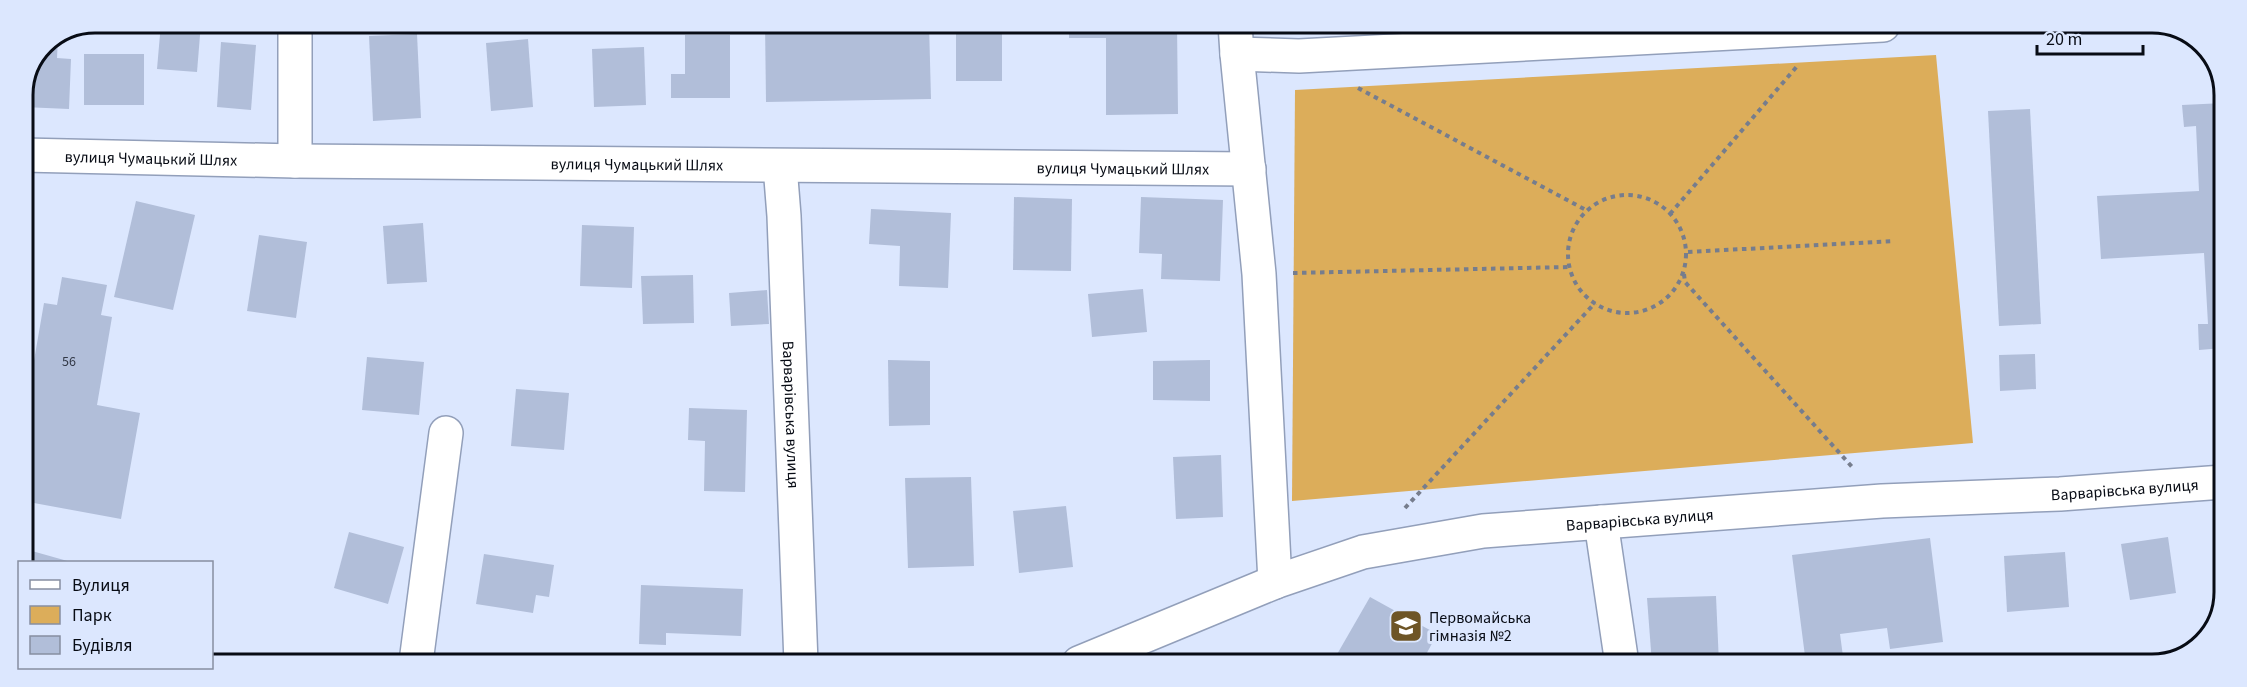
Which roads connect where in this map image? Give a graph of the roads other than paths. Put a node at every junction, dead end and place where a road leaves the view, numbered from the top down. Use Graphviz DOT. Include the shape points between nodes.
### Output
graph roads {
  1 [pos="295,33"];
  2 [pos="1736,33"];
  3 [pos="1236,39"];
  4 [pos="33,155"];
  5 [pos="295,160"];
  6 [pos="780,166"];
  7 [pos="1250,169"];
  8 [pos="446,433"];
  9 [pos="2214,483"];
  10 [pos="1601,522"];
  11 [pos="1275,582"];
  12 [pos="423,654"];
  13 [pos="801,654"];
  14 [pos="1101,654"];
  15 [pos="1621,654"];
  1 -- 5 [label="street"];
  2 -- 3 [label="street" via="1299,56"];
  3 -- 7 [label="street"];
  4 -- 5 [label="street, вулиця Чумацький Шлях"];
  5 -- 6 [label="street, вулиця Чумацький Шлях"];
  6 -- 7 [label="street, вулиця Чумацький Шлях"];
  6 -- 13 [label="street, Варварівська вулиця"];
  7 -- 11 [label="street"];
  8 -- 12 [label="street"];
  9 -- 10 [label="street, Варварівська вулиця"];
  10 -- 11 [label="street, Варварівська вулиця" via="1483,531 1364,552"];
  10 -- 15 [label="street"];
  11 -- 14 [label="street, Варварівська вулиця"];
}
